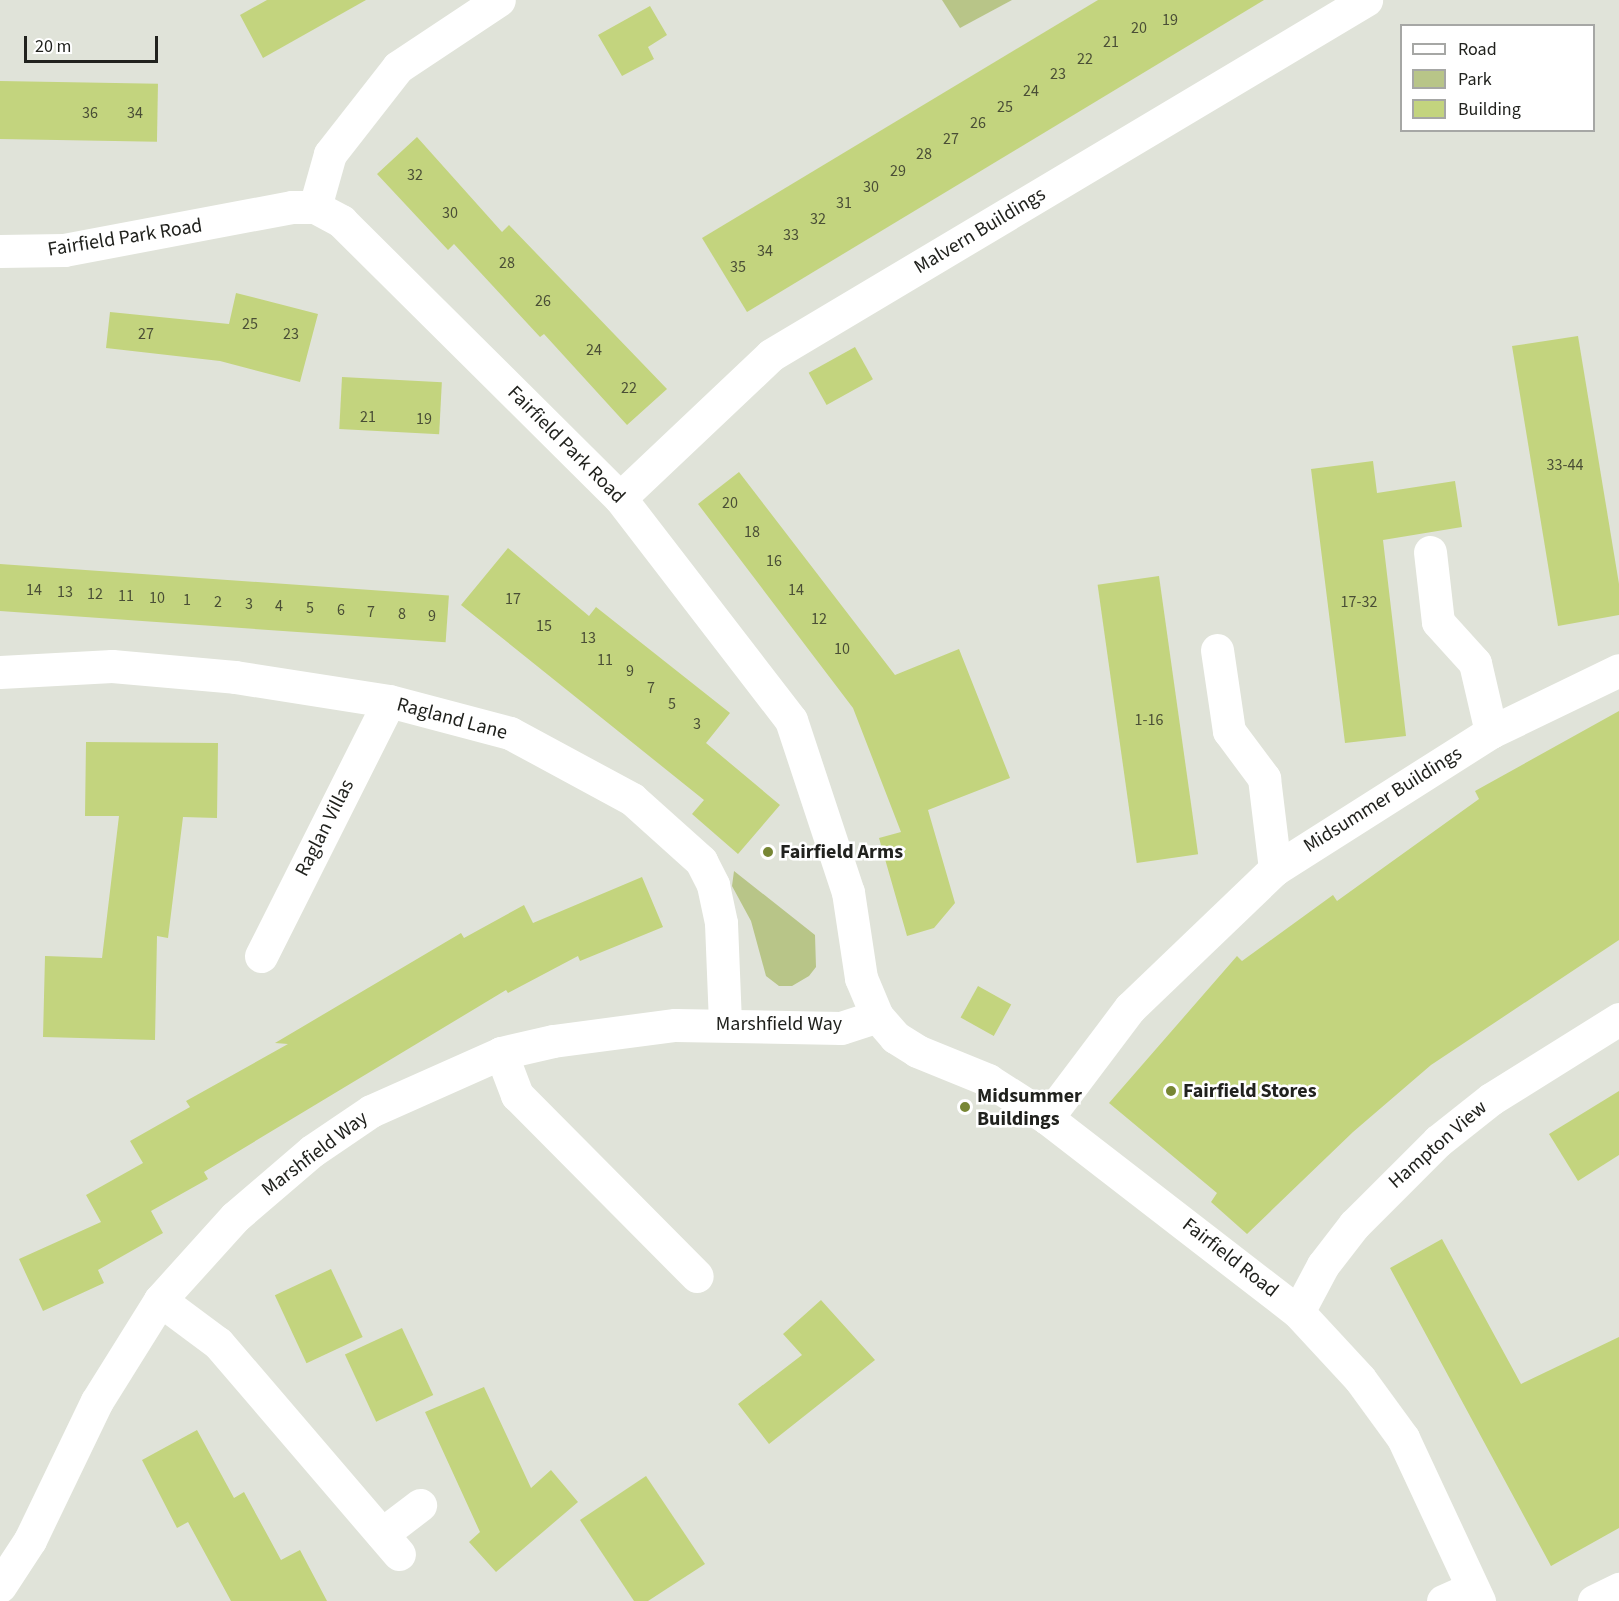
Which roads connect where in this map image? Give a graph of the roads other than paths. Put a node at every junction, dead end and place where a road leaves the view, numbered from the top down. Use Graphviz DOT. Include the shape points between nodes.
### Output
graph roads {
  1 [pos="499,0"];
  2 [pos="1366,0"];
  3 [pos="315,207"];
  4 [pos="0,251"];
  5 [pos="620,498"];
  6 [pos="1430,552"];
  7 [pos="1217,650"];
  8 [pos="1619,670"];
  9 [pos="0,672"];
  10 [pos="389,701"];
  11 [pos="1491,732"];
  12 [pos="1275,869"];
  13 [pos="261,956"];
  14 [pos="878,1016"];
  15 [pos="1619,1019"];
  16 [pos="726,1024"];
  17 [pos="501,1053"];
  18 [pos="1047,1118"];
  19 [pos="697,1276"];
  20 [pos="160,1300"];
  21 [pos="1298,1312"];
  22 [pos="420,1505"];
  23 [pos="0,1586"];
  24 [pos="1619,1589"];
  25 [pos="1465,1597"];
  26 [pos="1594,1601"];
  1 -- 3 [label="street" via="398,67 330,154"];
  2 -- 5 [label="street, Malvern Buildings" via="771,355"];
  3 -- 4 [label="street, Fairfield Park Road" via="292,207 64,250"];
  3 -- 5 [label="street, Fairfield Park Road" via="341,221"];
  5 -- 14 [label="street, Fairfield Park Road" via="791,720 848,892 861,978"];
  6 -- 11 [label="street" via="1438,622 1475,663"];
  7 -- 12 [label="street, Midsummer Buildings" via="1229,731 1264,778"];
  8 -- 11 [label="street, Midsummer Buildings"];
  9 -- 10 [label="street, Ragland Lane" via="112,666 235,677"];
  10 -- 13 [label="street, Raglan Villas"];
  10 -- 16 [label="street, Ragland Lane" via="510,733 632,800 701,861 713,885 721,923"];
  11 -- 12 [label="street, Midsummer Buildings"];
  12 -- 18 [label="street, Midsummer Buildings" via="1130,1008"];
  14 -- 16 [label="street, Marshfield Way" via="841,1028"];
  14 -- 18 [label="street, Fairfield Road" via="895,1036 917,1051 988,1080"];
  15 -- 21 [label="street, Hampton View" via="1491,1099 1430,1149 1354,1224 1323,1265"];
  16 -- 17 [label="street, Marshfield Way" via="621,1028"];
  17 -- 19 [label="street" via="517,1095"];
  17 -- 20 [label="street, Marshfield Way" via="371,1111 312,1151 235,1217"];
  18 -- 21 [label="street, Fairfield Road"];
  20 -- 22 [label="street" via="218,1343 390,1544"];
  20 -- 23 [label="street, Marshfield Way" via="97,1401 30,1540"];
  21 -- 25 [label="street, Fairfield Road" via="1359,1379 1403,1438"];
  24 -- 26 [label="street"];
}
